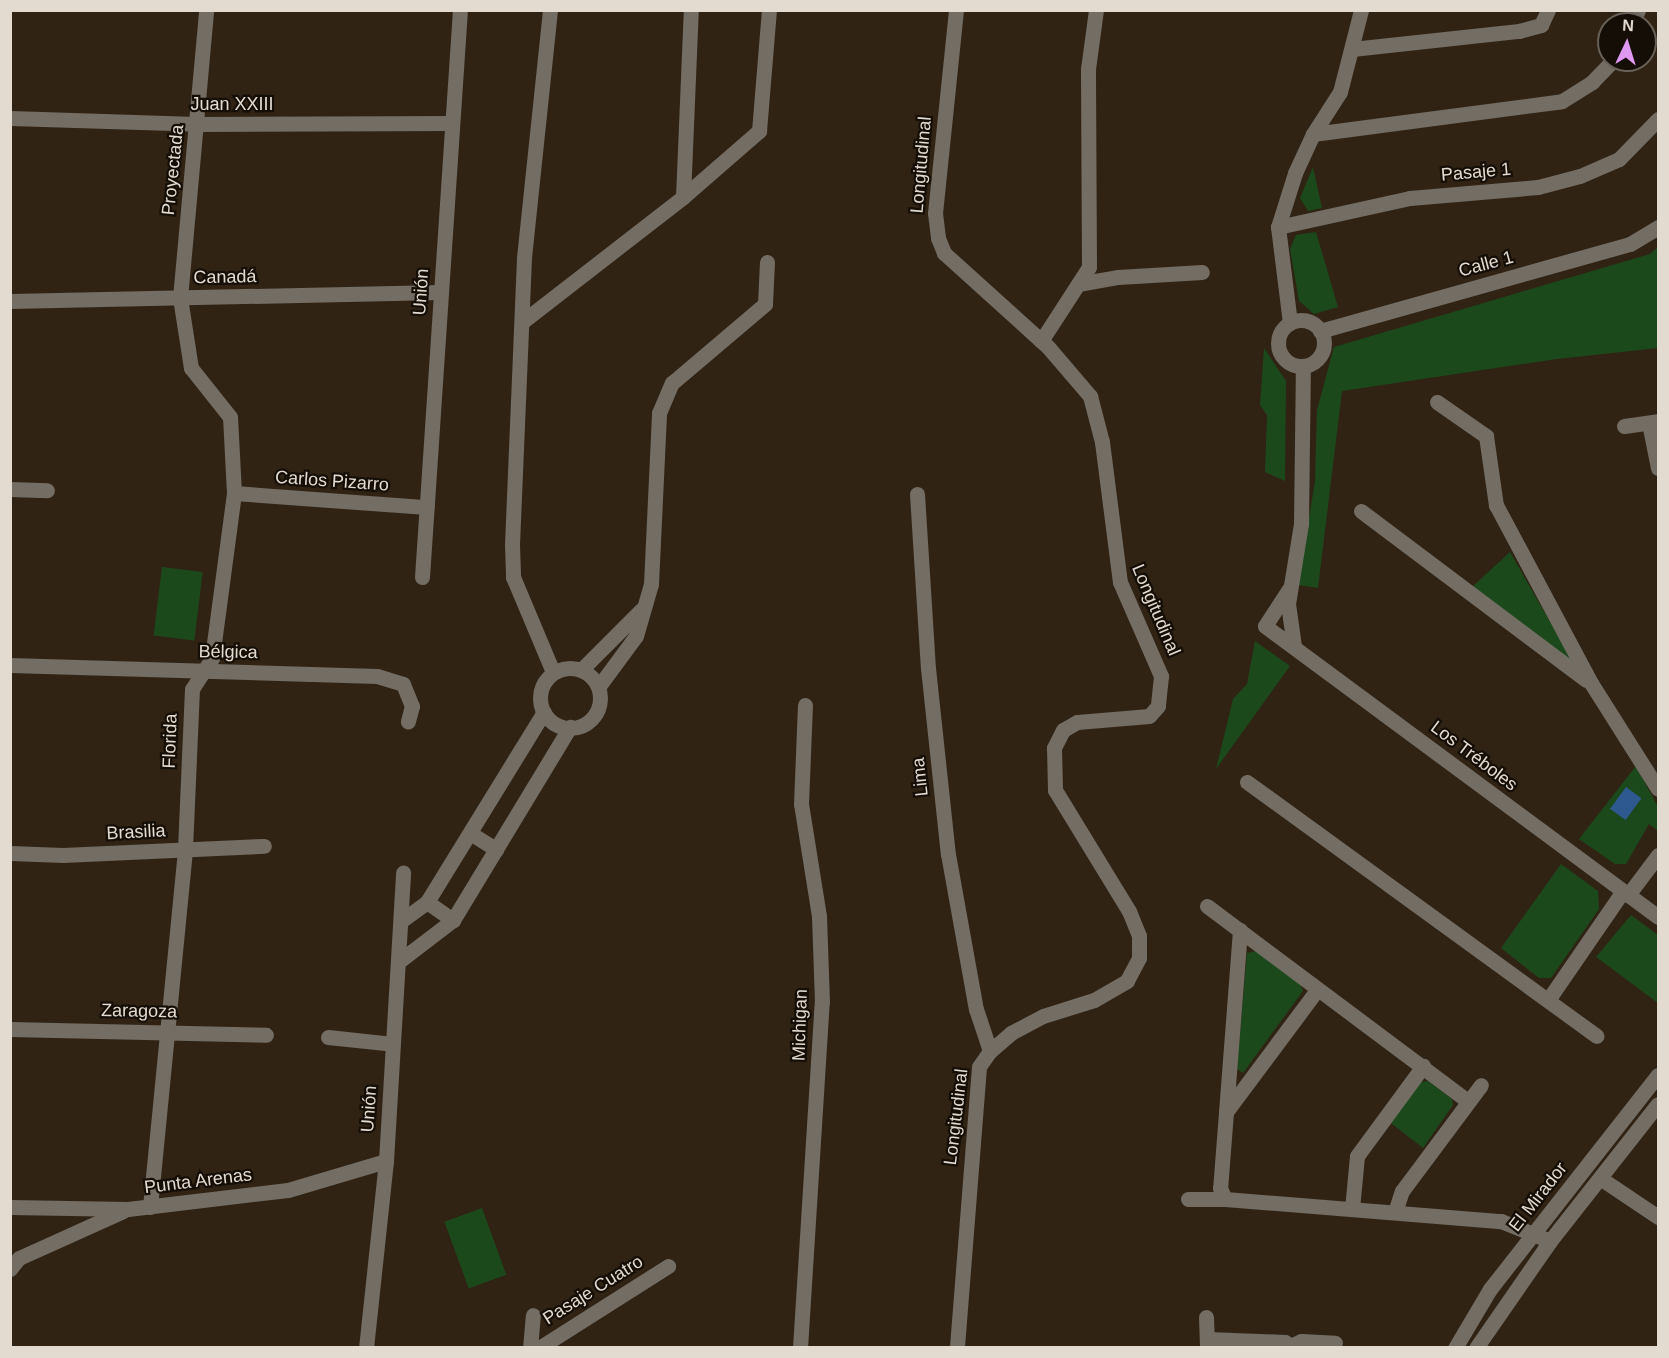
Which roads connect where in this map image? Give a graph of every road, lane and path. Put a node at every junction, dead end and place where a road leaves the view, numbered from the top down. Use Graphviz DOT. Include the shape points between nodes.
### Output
graph roads {
  1 [pos="206,10"];
  2 [pos="460,10"];
  3 [pos="550,10"];
  4 [pos="691,10"];
  5 [pos="769,10"];
  6 [pos="956,10"];
  7 [pos="1096,10"];
  8 [pos="1361,10"];
  9 [pos="1548,10"];
  10 [pos="1353,50"];
  11 [pos="1602,72"];
  12 [pos="10,118"];
  13 [pos="1659,119"];
  14 [pos="453,123"];
  15 [pos="197,124"];
  16 [pos="1313,134"];
  17 [pos="683,197"];
  18 [pos="1278,227"];
  19 [pos="1659,227"];
  20 [pos="767,262"];
  21 [pos="1202,272"];
  22 [pos="1078,284"];
  23 [pos="440,292"];
  24 [pos="180,298"];
  25 [pos="10,302"];
  26 [pos="522,322"];
  27 [pos="1290,323"];
  28 [pos="1320,331"];
  29 [pos="1041,341"];
  30 [pos="1302,366"];
  31 [pos="1437,402"];
  32 [pos="1654,422"];
  33 [pos="1624,426"];
  34 [pos="1659,468"];
  35 [pos="10,489"];
  36 [pos="47,490"];
  37 [pos="234,493"];
  38 [pos="917,494"];
  39 [pos="426,507"];
  40 [pos="1361,511"];
  41 [pos="422,577"];
  42 [pos="1289,589"];
  43 [pos="641,610"];
  44 [pos="1294,646"];
  45 [pos="10,665"];
  46 [pos="582,669"];
  47 [pos="201,670"];
  48 [pos="554,672"];
  49 [pos="1591,683"];
  50 [pos="599,686"];
  51 [pos="805,705"];
  52 [pos="544,712"];
  53 [pos="408,721"];
  54 [pos="570,727"];
  55 [pos="1247,782"];
  56 [pos="1659,789"];
  57 [pos="470,833"];
  58 [pos="264,846"];
  59 [pos="185,849"];
  60 [pos="496,849"];
  61 [pos="10,853"];
  62 [pos="1659,855"];
  63 [pos="403,872"];
  64 [pos="1626,893"];
  65 [pos="427,902"];
  66 [pos="1207,906"];
  67 [pos="1659,917"];
  68 [pos="453,920"];
  69 [pos="401,921"];
  70 [pos="1240,930"];
  71 [pos="398,962"];
  72 [pos="1317,990"];
  73 [pos="1548,1000"];
  74 [pos="10,1029"];
  75 [pos="167,1031"];
  76 [pos="266,1035"];
  77 [pos="1597,1036"];
  78 [pos="328,1037"];
  79 [pos="393,1044"];
  80 [pos="990,1051"];
  81 [pos="1423,1066"];
  82 [pos="1659,1075"];
  83 [pos="1481,1085"];
  84 [pos="1468,1101"];
  85 [pos="1659,1104"];
  86 [pos="1226,1112"];
  87 [pos="386,1161"];
  88 [pos="1600,1178"];
  89 [pos="1225,1198"];
  90 [pos="1188,1199"];
  91 [pos="10,1207"];
  92 [pos="150,1207"];
  93 [pos="128,1209"];
  94 [pos="1352,1209"];
  95 [pos="1395,1212"];
  96 [pos="1659,1217"];
  97 [pos="1534,1233"];
  98 [pos="1550,1241"];
  99 [pos="668,1266"];
  100 [pos="10,1269"];
  101 [pos="532,1315"];
  102 [pos="1206,1317"];
  103 [pos="1207,1343"];
  104 [pos="1335,1343"];
  105 [pos="366,1347"];
  106 [pos="530,1347"];
  107 [pos="539,1347"];
  108 [pos="800,1347"];
  109 [pos="957,1347"];
  110 [pos="1290,1347"];
  111 [pos="1455,1347"];
  112 [pos="1476,1347"];
  1 -- 15 [label="street, Proyectada"];
  2 -- 14 [label="street, Unión"];
  3 -- 26 [label="street" via="524,258"];
  4 -- 17 [label="street"];
  5 -- 17 [label="street" via="759,131"];
  6 -- 29 [label="street, Longitudinal" via="935,213 938,238 944,253"];
  7 -- 22 [label="street" via="1088,69 1089,267"];
  8 -- 10 [label="street"];
  9 -- 10 [label="street" via="1541,25 1519,31"];
  10 -- 16 [label="street" via="1340,92"];
  11 -- 16 [label="street" via="1562,101"];
  12 -- 15 [label="street, Juan XXIII"];
  13 -- 18 [label="street, Pasaje 1" via="1619,159 1581,176 1538,187 1410,198"];
  14 -- 15 [label="street, Juan XXIII"];
  14 -- 23 [label="street, Unión"];
  15 -- 24 [label="street, Proyectada"];
  16 -- 18 [label="street" via="1295,173"];
  17 -- 26 [label="street"];
  18 -- 27 [label="street"];
  19 -- 28 [label="street, Calle 1" via="1630,244"];
  20 -- 43 [label="street" via="765,304 672,383 659,413 651,584"];
  21 -- 22 [label="street" via="1118,277"];
  22 -- 29 [label="street"];
  23 -- 24 [label="street, Canadá"];
  23 -- 39 [label="street, Unión"];
  24 -- 25 [label="street, Canadá"];
  24 -- 37 [label="street, Florida" via="191,368 230,417"];
  26 -- 48 [label="street" via="513,577"];
  27 -- 28 [label="street" via="1306,321"];
  27 -- 30 [label="street" via="1278,336 1280,354 1293,365"];
  28 -- 30 [label="street" via="1321,353 1314,362"];
  29 -- 80 [label="street, Longitudinal" via="1069,368 1094,405 1120,582 1157,661 1161,683 1158,706 1149,716 1077,722 1063,730 1054,748 1055,790 1129,911 1139,936 1139,958 1127,981 1094,1000 1043,1016 1011,1033"];
  30 -- 42 [label="street" via="1301,524"];
  31 -- 49 [label="street" via="1486,436 1496,506"];
  32 -- 33 [label="street"];
  32 -- 34 [label="street"];
  35 -- 36 [label="street"];
  37 -- 39 [label="street, Carlos Pizarro"];
  37 -- 47 [label="street, Florida" via="212,657"];
  38 -- 80 [label="street, Lima" via="928,668 948,854 976,1009"];
  39 -- 41 [label="street, Unión"];
  40 -- 49 [label="street"];
  42 -- 44 [label="street"];
  42 -- 44 [label="street, Los Tréboles" via="1265,626"];
  43 -- 46 [label="street"];
  43 -- 50 [label="street" via="636,636"];
  44 -- 64 [label="street, Los Tréboles"];
  45 -- 47 [label="street, Bélgica"];
  46 -- 48 [label="street" via="567,667"];
  46 -- 50 [label="street"];
  47 -- 53 [label="street, Bélgica" via="377,676 403,684 412,706"];
  47 -- 59 [label="street, Florida" via="192,689"];
  48 -- 52 [label="street" via="542,685 540,702"];
  49 -- 56 [label="street"];
  50 -- 54 [label="street" via="601,703 593,718 578,728"];
  51 -- 108 [label="street, Michigan" via="801,804 819,916 822,1002"];
  52 -- 54 [label="street" via="561,728"];
  52 -- 57 [label="street"];
  54 -- 60 [label="street"];
  55 -- 73 [label="street"];
  57 -- 60 [label="street"];
  57 -- 65 [label="street"];
  58 -- 59 [label="street, Brasilia"];
  59 -- 61 [label="street, Brasilia" via="63,855"];
  59 -- 75 [label="street, Florida"];
  60 -- 68 [label="street"];
  62 -- 64 [label="street"];
  63 -- 69 [label="street, Unión"];
  64 -- 67 [label="street, Los Tréboles"];
  64 -- 73 [label="street"];
  65 -- 68 [label="street"];
  65 -- 69 [label="street"];
  66 -- 70 [label="street"];
  68 -- 71 [label="street"];
  69 -- 71 [label="street, Unión"];
  70 -- 72 [label="street"];
  70 -- 86 [label="street"];
  71 -- 79 [label="street, Unión"];
  72 -- 81 [label="street"];
  72 -- 86 [label="street"];
  73 -- 77 [label="street"];
  74 -- 75 [label="street, Zaragoza"];
  75 -- 76 [label="street, Zaragoza"];
  75 -- 92 [label="street, Florida"];
  78 -- 79 [label="street"];
  79 -- 87 [label="street, Unión"];
  80 -- 109 [label="street, Longitudinal" via="979,1067 975,1095"];
  81 -- 84 [label="street"];
  81 -- 94 [label="street" via="1357,1156"];
  82 -- 97 [label="street, El Mirador"];
  83 -- 84 [label="street"];
  84 -- 95 [label="street" via="1402,1191"];
  85 -- 88 [label="street, El Mirador"];
  86 -- 89 [label="street" via="1220,1188"];
  87 -- 92 [label="street, Punta Arenas" via="288,1190"];
  87 -- 105 [label="street, Unión"];
  88 -- 96 [label="street"];
  88 -- 98 [label="street, El Mirador"];
  89 -- 90 [label="street"];
  89 -- 94 [label="street"];
  91 -- 93 [label="street, Punta Arenas"];
  92 -- 93 [label="street, Punta Arenas"];
  93 -- 100 [label="street" via="19,1258"];
  94 -- 95 [label="street"];
  95 -- 97 [label="street" via="1501,1221"];
  97 -- 98 [label="street"];
  97 -- 111 [label="street, El Mirador" via="1490,1288"];
  98 -- 112 [label="street, El Mirador"];
  99 -- 107 [label="street, Pasaje Cuatro"];
  101 -- 106 [label="street"];
  102 -- 103 [label="street"];
  103 -- 110 [label="street" via="1285,1342"];
  104 -- 110 [label="street" via="1300,1341"];
}
